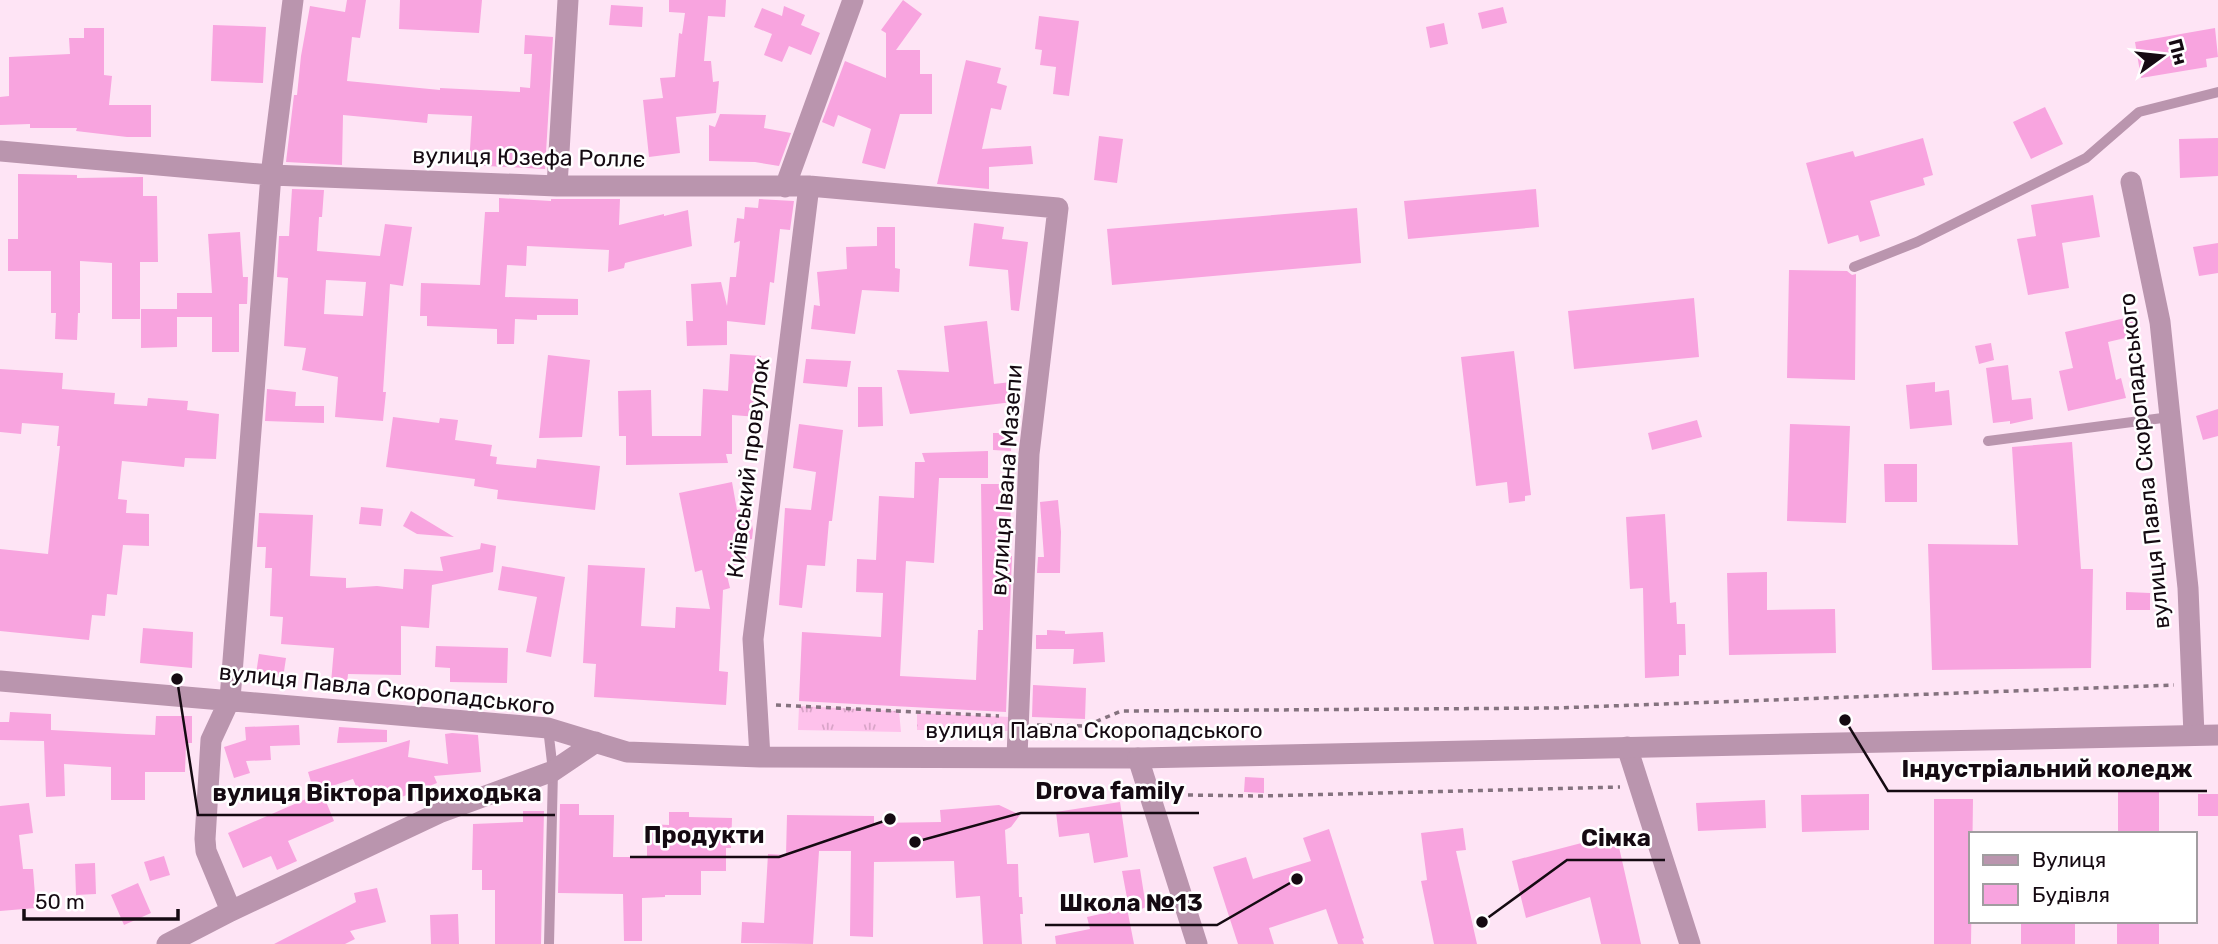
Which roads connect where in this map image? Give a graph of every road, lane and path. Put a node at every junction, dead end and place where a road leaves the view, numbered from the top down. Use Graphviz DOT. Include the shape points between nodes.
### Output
graph roads {
  1 [pos="293,0"];
  2 [pos="568,0"];
  3 [pos="853,0"];
  4 [pos="2218,92"];
  5 [pos="0,150"];
  6 [pos="271,175"];
  7 [pos="2131,183"];
  8 [pos="557,186"];
  9 [pos="809,186"];
  10 [pos="785,187"];
  11 [pos="1058,208"];
  12 [pos="1854,267"];
  13 [pos="2170,417"];
  14 [pos="1987,441"];
  15 [pos="0,681"];
  16 [pos="2192,684"];
  17 [pos="230,699"];
  18 [pos="757,704"];
  19 [pos="1019,725"];
  20 [pos="548,728"];
  21 [pos="2193,735"];
  22 [pos="2218,735"];
  23 [pos="596,742"];
  24 [pos="1627,747"];
  25 [pos="760,757"];
  26 [pos="1017,757"];
  27 [pos="1138,758"];
  28 [pos="554,771"];
  29 [pos="1622,787"];
  30 [pos="1188,795"];
  31 [pos="231,911"];
  32 [pos="167,944"];
  33 [pos="549,944"];
  34 [pos="1197,944"];
  35 [pos="1689,944"];
  1 -- 6 [label="street"];
  2 -- 8 [label="street"];
  3 -- 10 [label="street"];
  4 -- 12 [label="lane" via="2139,112 2086,158 1917,242"];
  5 -- 6 [label="street, вулиця Юзефа Роллє"];
  6 -- 8 [label="street, вулиця Юзефа Роллє"];
  6 -- 17 [label="street"];
  7 -- 13 [label="street, вулиця Павла Скоропадського" via="2161,323"];
  8 -- 10 [label="street, вулиця Юзефа Роллє"];
  9 -- 10 [label="street, вулиця Юзефа Роллє"];
  9 -- 11 [label="street, вулиця Юзефа Роллє"];
  9 -- 18 [label="street, Київський провулок" via="753,639"];
  11 -- 19 [label="street, вулиця Івана Мазепи" via="1029,454"];
  13 -- 14 [label="lane"];
  13 -- 16 [label="street, вулиця Павла Скоропадського" via="2188,588"];
  15 -- 17 [label="street, вулиця Павла Скоропадського"];
  16 -- 19 [label="path" via="1556,708 1121,711 1086,726"];
  16 -- 21 [label="street, вулиця Павла Скоропадського"];
  17 -- 20 [label="street, вулиця Павла Скоропадського"];
  17 -- 31 [label="street" via="211,740 205,839"];
  18 -- 19 [label="path" via="1012,716"];
  18 -- 25 [label="street, Київський провулок"];
  19 -- 26 [label="street, вулиця Івана Мазепи"];
  20 -- 23 [label="street, вулиця Павла Скоропадського"];
  20 -- 28 [label="lane"];
  21 -- 22 [label="street, вулиця Павла Скоропадського"];
  21 -- 24 [label="street, вулиця Павла Скоропадського"];
  23 -- 25 [label="street, вулиця Павла Скоропадського" via="627,751"];
  23 -- 28 [label="street"];
  24 -- 27 [label="street, вулиця Павла Скоропадського"];
  24 -- 35 [label="street"];
  25 -- 26 [label="street, вулиця Павла Скоропадського"];
  26 -- 27 [label="street, вулиця Павла Скоропадського"];
  27 -- 34 [label="street"];
  28 -- 31 [label="street" via="439,813"];
  28 -- 33 [label="lane"];
  29 -- 30 [label="path"];
  31 -- 32 [label="street"];
}
